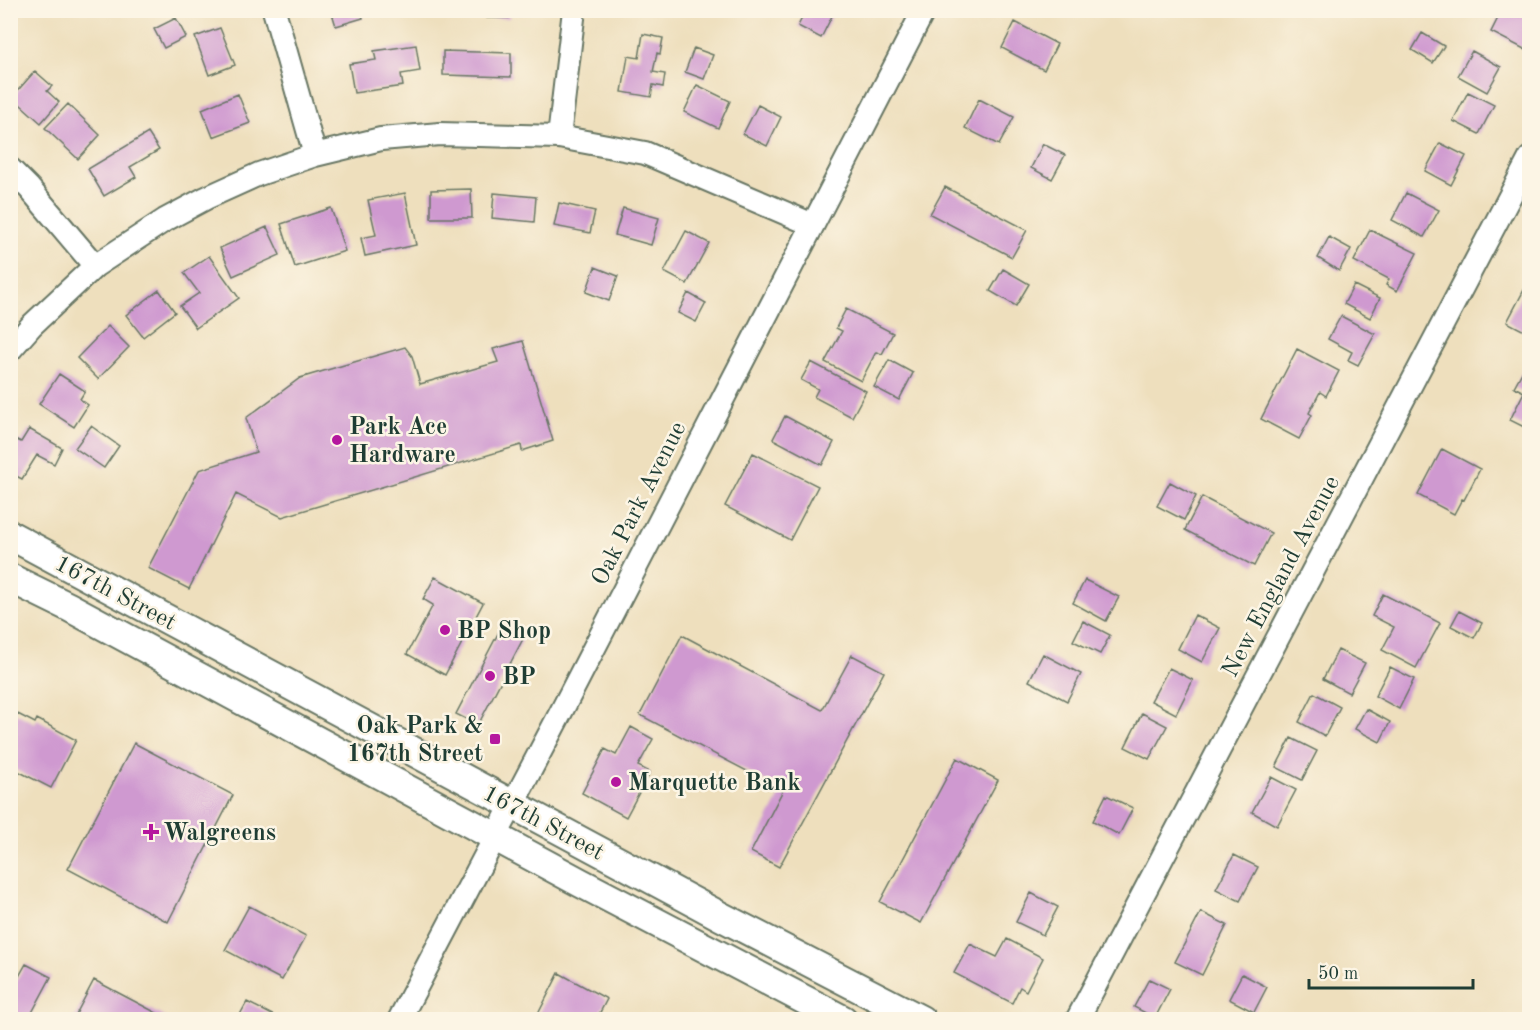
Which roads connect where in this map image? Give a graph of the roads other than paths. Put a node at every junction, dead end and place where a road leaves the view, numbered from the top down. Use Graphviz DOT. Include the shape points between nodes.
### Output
graph roads {
  1 [pos="274,10"];
  2 [pos="574,10"];
  3 [pos="924,10"];
  4 [pos="560,137"];
  5 [pos="315,155"];
  6 [pos="1530,158"];
  7 [pos="10,169"];
  8 [pos="813,225"];
  9 [pos="95,266"];
  10 [pos="10,350"];
  11 [pos="10,535"];
  12 [pos="11,580"];
  13 [pos="512,805"];
  14 [pos="496,836"];
  15 [pos="399,1020"];
  16 [pos="843,1020"];
  17 [pos="921,1020"];
  18 [pos="1077,1020"];
  1 -- 5 [label="street"];
  2 -- 4 [label="street"];
  3 -- 8 [label="street, Oak Park Avenue"];
  4 -- 5 [label="street" via="440,134 381,139"];
  4 -- 8 [label="street" via="645,153"];
  5 -- 9 [label="street" via="206,198"];
  6 -- 18 [label="street, New England Avenue"];
  7 -- 9 [label="street"];
  8 -- 13 [label="street, Oak Park Avenue"];
  9 -- 10 [label="street"];
  11 -- 13 [label="main road, 167th Street"];
  12 -- 14 [label="main road, 167th Street" via="80,612"];
  13 -- 14 [label="street, Oak Park Avenue"];
  13 -- 17 [label="main road, 167th Street"];
  14 -- 15 [label="street, Oak Park Avenue"];
  14 -- 16 [label="main road, 167th Street"];
}
